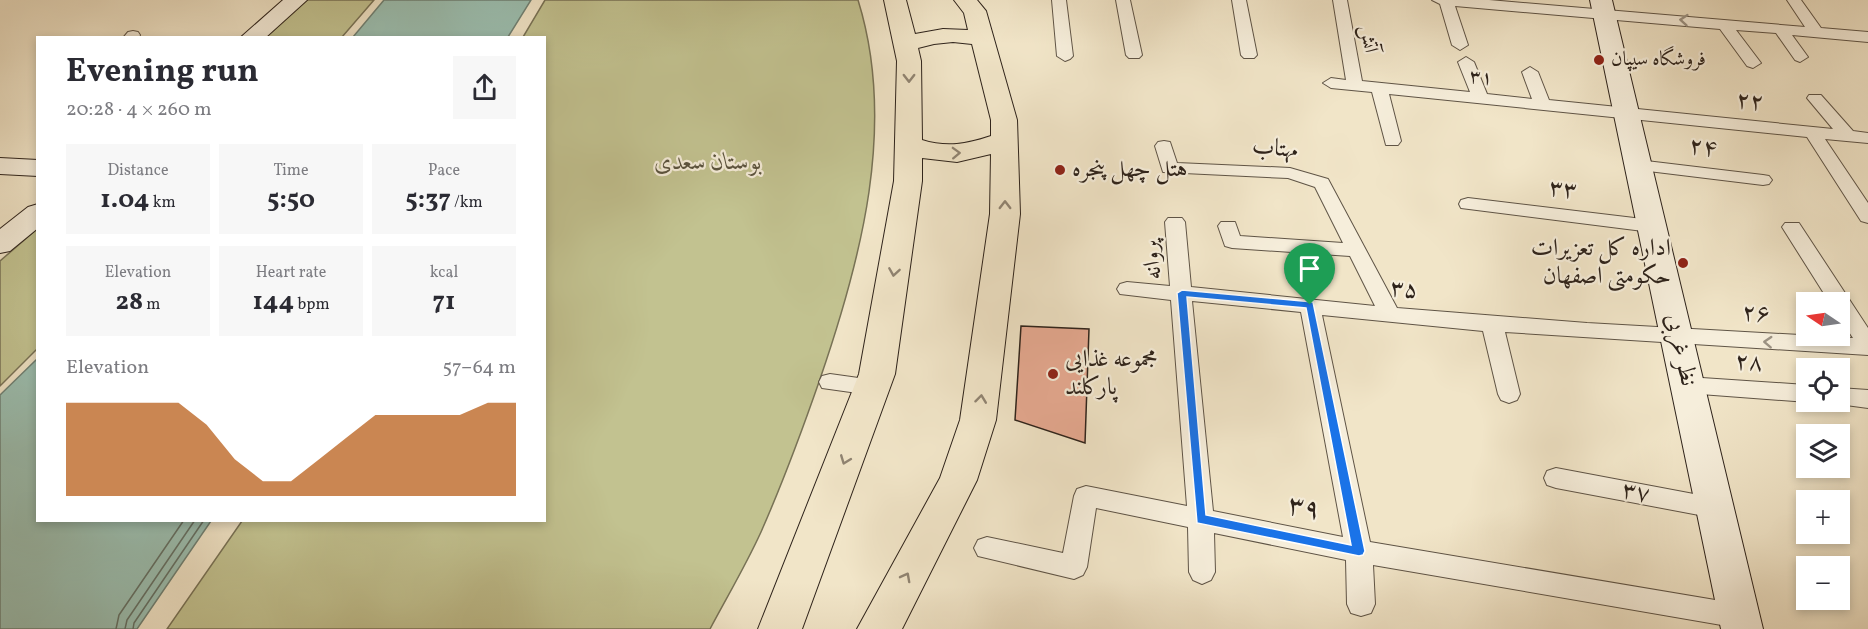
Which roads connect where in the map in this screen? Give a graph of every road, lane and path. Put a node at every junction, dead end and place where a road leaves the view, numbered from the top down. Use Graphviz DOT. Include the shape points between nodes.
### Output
graph roads {
  1 [pos="296,0"];
  2 [pos="896,0"];
  3 [pos="965,0"];
  4 [pos="1059,0"];
  5 [pos="1123,0"];
  6 [pos="1239,0"];
  7 [pos="1340,0"];
  8 [pos="1439,0"];
  9 [pos="1794,0"];
  10 [pos="1446,1"];
  11 [pos="1501,5"];
  12 [pos="1603,6"];
  13 [pos="1508,22"];
  14 [pos="1724,24"];
  15 [pos="1780,29"];
  16 [pos="1816,32"];
  17 [pos="253,36"];
  18 [pos="1868,37"];
  19 [pos="982,39"];
  20 [pos="905,45"];
  21 [pos="1460,45"];
  22 [pos="1134,55"];
  23 [pos="1249,55"];
  24 [pos="1065,56"];
  25 [pos="1800,57"];
  26 [pos="1466,62"];
  27 [pos="1753,63"];
  28 [pos="1530,72"];
  29 [pos="1331,83"];
  30 [pos="1355,86"];
  31 [pos="1379,88"];
  32 [pos="1815,98"];
  33 [pos="1481,99"];
  34 [pos="1543,106"];
  35 [pos="1626,112"];
  36 [pos="1813,133"];
  37 [pos="1848,136"];
  38 [pos="1868,138"];
  39 [pos="1004,140"];
  40 [pos="1392,141"];
  41 [pos="908,145"];
  42 [pos="1164,146"];
  43 [pos="1638,165"];
  44 [pos="0,166"];
  45 [pos="36,168"];
  46 [pos="1762,180"];
  47 [pos="1468,204"];
  48 [pos="36,215"];
  49 [pos="1868,217"];
  50 [pos="1175,222"];
  51 [pos="1228,226"];
  52 [pos="1652,226"];
  53 [pos="1792,227"];
  54 [pos="0,244"];
  55 [pos="1356,250"];
  56 [pos="1127,289"];
  57 [pos="1182,293"];
  58 [pos="1310,305"];
  59 [pos="1390,315"];
  60 [pos="1492,324"];
  61 [pos="1677,338"];
  62 [pos="1868,346"];
  63 [pos="824,379"];
  64 [pos="1688,385"];
  65 [pos="872,387"];
  66 [pos="1796,393"];
  67 [pos="1509,394"];
  68 [pos="1850,398"];
  69 [pos="1868,399"];
  70 [pos="1556,478"];
  71 [pos="1715,508"];
  72 [pos="1201,519"];
  73 [pos="987,548"];
  74 [pos="1359,551"];
  75 [pos="1202,572"];
  76 [pos="1361,604"];
  77 [pos="1740,623"];
  78 [pos="780,629"];
  79 [pos="879,629"];
  1 -- 17 [label="main road"];
  2 -- 20 [label="main road"];
  3 -- 19 [label="main road" via="975,11"];
  4 -- 24 [label="street"];
  5 -- 22 [label="street"];
  6 -- 23 [label="street"];
  7 -- 30 [label="street, آتش"];
  8 -- 10 [label="street"];
  9 -- 16 [label="street"];
  10 -- 11 [label="street"];
  10 -- 21 [label="street"];
  11 -- 12 [label="street"];
  11 -- 13 [label="street"];
  14 -- 12 [label="street, one-way"];
  12 -- 35 [label="main road, نظر غربی"];
  14 -- 15 [label="street"];
  14 -- 27 [label="street"];
  15 -- 16 [label="street"];
  15 -- 25 [label="street"];
  16 -- 18 [label="street"];
  19 -- 20 [label="main road" via="962,34 938,35"];
  19 -- 39 [label="main road" via="1004,120"];
  20 -- 41 [label="main road, one-way" via="909,61"];
  26 -- 33 [label="street"];
  28 -- 34 [label="street"];
  29 -- 30 [label="street, ۳۱"];
  30 -- 31 [label="street, ۳۱"];
  31 -- 33 [label="street, ۳۱"];
  31 -- 40 [label="street"];
  32 -- 37 [label="street"];
  33 -- 34 [label="street, ۳۱"];
  34 -- 35 [label="street, ۳۱"];
  35 -- 36 [label="street, ۲۲"];
  35 -- 43 [label="main road, نظر غربی"];
  36 -- 37 [label="street, ۲۲"];
  36 -- 49 [label="street"];
  37 -- 38 [label="street, ۲۲"];
  41 -- 39 [label="main road, one-way" via="936,154 971,153"];
  79 -- 39 [label="main road, one-way" via="958,480 978,420 1005,214"];
  41 -- 65 [label="main road, one-way" via="908,181"];
  42 -- 55 [label="street, مهتاب" via="1169,168 1290,173 1322,183"];
  43 -- 46 [label="street, ۲۴"];
  43 -- 52 [label="main road, نظر غربی"];
  44 -- 45 [label="main road"];
  47 -- 52 [label="street, ۳۳"];
  48 -- 54 [label="main road"];
  50 -- 57 [label="street, پروانه"];
  51 -- 55 [label="street" via="1232,242"];
  52 -- 61 [label="main road, نظر غربی"];
  53 -- 62 [label="street"];
  55 -- 59 [label="street, مهتاب"];
  56 -- 57 [label="street, ۳۵"];
  57 -- 58 [label="street, ۳۵"];
  57 -- 72 [label="street, پروانه"];
  58 -- 59 [label="street, ۳۵"];
  58 -- 74 [label="street"];
  59 -- 60 [label="street, ۳۵"];
  60 -- 61 [label="street, ۳۵"];
  60 -- 67 [label="street"];
  62 -- 61 [label="street, ۲۶, one-way"];
  61 -- 64 [label="main road, نظر غربی"];
  63 -- 65 [label="street"];
  64 -- 66 [label="street, ۲۸"];
  64 -- 71 [label="main road, نظر غربی"];
  65 -- 78 [label="main road, one-way"];
  68 -- 69 [label="street"];
  70 -- 71 [label="street, ۳۷"];
  71 -- 77 [label="main road, نظر غربی"];
  72 -- 73 [label="street, ۳۹" via="1086,496 1074,567"];
  72 -- 74 [label="street, ۳۹"];
  72 -- 75 [label="street, پروانه"];
  74 -- 76 [label="street"];
  74 -- 77 [label="street, ۳۹"];
}
